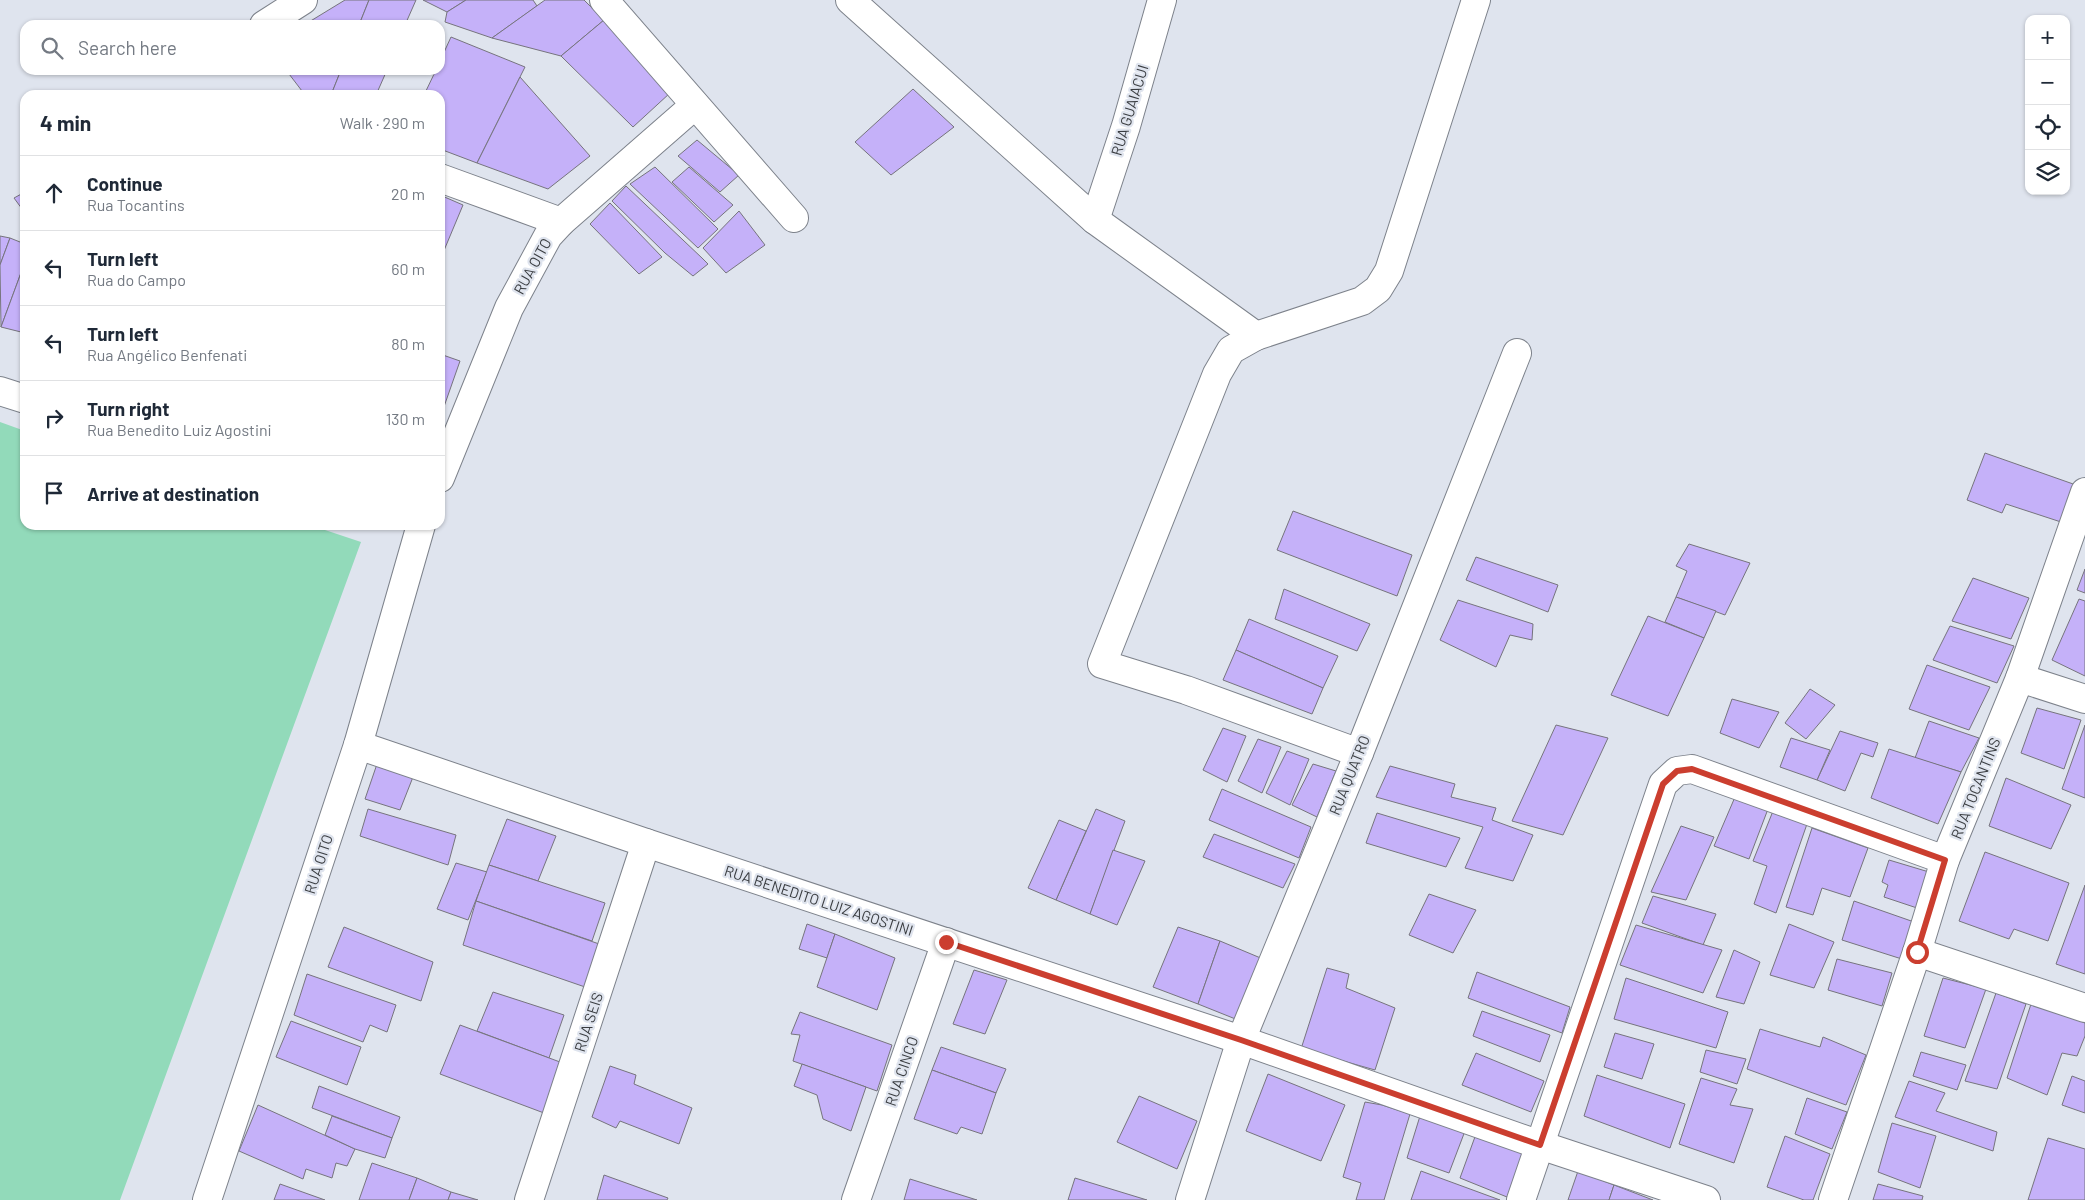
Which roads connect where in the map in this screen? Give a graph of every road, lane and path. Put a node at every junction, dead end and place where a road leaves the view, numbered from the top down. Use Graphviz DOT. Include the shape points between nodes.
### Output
graph roads {
  1 [pos="302,0"];
  2 [pos="604,0"];
  3 [pos="850,0"];
  4 [pos="1162,0"];
  5 [pos="1476,0"];
  6 [pos="272,20"];
  7 [pos="695,105"];
  8 [pos="445,180"];
  9 [pos="794,218"];
  10 [pos="1095,220"];
  11 [pos="561,222"];
  12 [pos="1256,336"];
  13 [pos="1517,353"];
  14 [pos="0,391"];
  15 [pos="20,397"];
  16 [pos="445,466"];
  17 [pos="2085,492"];
  18 [pos="420,530"];
  19 [pos="2020,678"];
  20 [pos="2085,699"];
  21 [pos="358,745"];
  22 [pos="1359,753"];
  23 [pos="646,843"];
  24 [pos="1945,860"];
  25 [pos="946,942"];
  26 [pos="1917,952"];
  27 [pos="2085,1008"];
  28 [pos="1241,1040"];
  29 [pos="1540,1145"];
  30 [pos="207,1200"];
  31 [pos="529,1200"];
  32 [pos="856,1200"];
  33 [pos="1190,1200"];
  34 [pos="1521,1200"];
  35 [pos="1706,1200"];
  36 [pos="1833,1200"];
  1 -- 6 [label="street"];
  2 -- 7 [label="street"];
  3 -- 10 [label="street"];
  4 -- 10 [label="street, RUA GUAIACUI"];
  5 -- 12 [label="street" via="1389,271 1378,289 1362,301"];
  7 -- 9 [label="street"];
  7 -- 11 [label="street, RUA OITO"];
  8 -- 11 [label="street"];
  10 -- 12 [label="street"];
  11 -- 16 [label="street, RUA OITO" via="548,236 509,308"];
  12 -- 22 [label="street" via="1231,350 1217,374 1102,664 1186,690"];
  13 -- 22 [label="street, RUA QUATRO"];
  14 -- 15 [label="street"];
  17 -- 19 [label="street, RUA TOCANTINS"];
  18 -- 21 [label="street, RUA OITO"];
  19 -- 20 [label="street"];
  19 -- 24 [label="street, RUA TOCANTINS"];
  21 -- 23 [label="street, RUA BENEDITO LUIZ AGOSTINI"];
  21 -- 30 [label="street, RUA OITO"];
  22 -- 28 [label="street, RUA QUATRO"];
  23 -- 25 [label="street, RUA BENEDITO LUIZ AGOSTINI"];
  23 -- 31 [label="street, RUA SEIS"];
  24 -- 26 [label="street, RUA TOCANTINS"];
  24 -- 29 [label="street" via="1692,769 1677,771 1663,784"];
  25 -- 28 [label="street, RUA BENEDITO LUIZ AGOSTINI"];
  25 -- 32 [label="street, RUA CINCO"];
  26 -- 27 [label="street"];
  26 -- 36 [label="street, RUA TOCANTINS"];
  28 -- 29 [label="street, RUA BENEDITO LUIZ AGOSTINI"];
  28 -- 33 [label="street, RUA QUATRO"];
  29 -- 34 [label="street"];
  29 -- 35 [label="street, RUA BENEDITO LUIZ AGOSTINI"];
}
